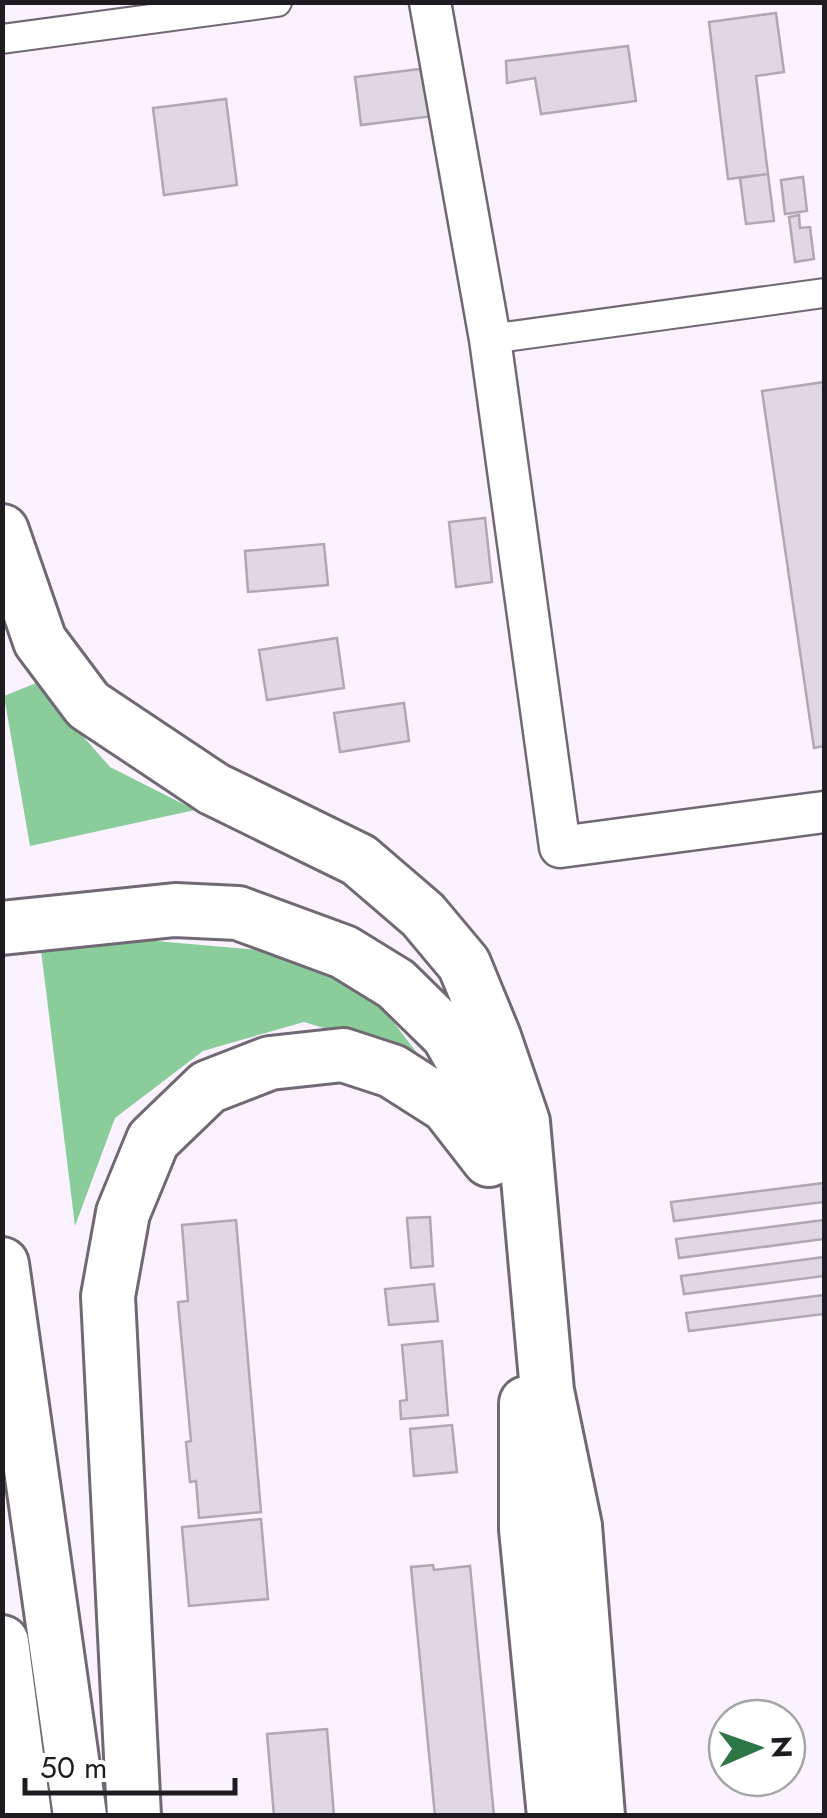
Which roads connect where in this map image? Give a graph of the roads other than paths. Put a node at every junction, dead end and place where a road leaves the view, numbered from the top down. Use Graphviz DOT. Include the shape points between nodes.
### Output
graph roads {
  1 [pos="278,2"];
  2 [pos="430,2"];
  3 [pos="2,39"];
  4 [pos="824,292"];
  5 [pos="490,340"];
  6 [pos="2,530"];
  7 [pos="824,812"];
  8 [pos="2,901"];
  9 [pos="2,928"];
  10 [pos="494,1036"];
  11 [pos="496,1170"];
  12 [pos="2,1264"];
  13 [pos="2,1642"];
  14 [pos="25,1816"];
  15 [pos="80,1816"];
  16 [pos="134,1816"];
  17 [pos="554,1816"];
  18 [pos="598,1816"];
  1 -- 3 [label="street"];
  2 -- 5 [label="street"];
  4 -- 5 [label="street"];
  5 -- 7 [label="street" via="560,848"];
  6 -- 10 [label="highway" via="40,641 88,705 214,789 359,860 424,915 464,964"];
  8 -- 10 [label="highway" via="222,884 348,915"];
  9 -- 11 [label="highway" via="175,910 238,913 344,952 396,984 448,1035 479,1090"];
  10 -- 18 [label="highway" via="523,1122 547,1391 575,1526"];
  11 -- 16 [label="highway" via="448,1106 392,1071 343,1054 270,1063 208,1088 154,1140 123,1213 108,1296"];
  11 -- 17 [label="highway" via="526,1398 526,1529"];
  12 -- 15 [label="highway"];
  13 -- 14 [label="highway"];
}
